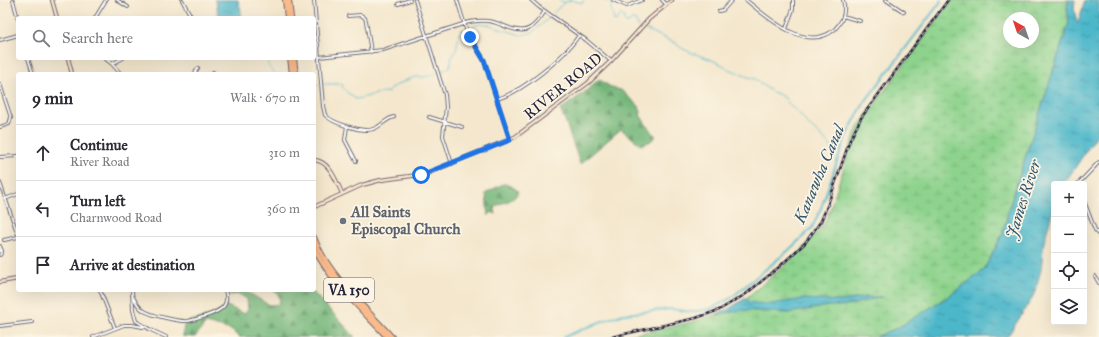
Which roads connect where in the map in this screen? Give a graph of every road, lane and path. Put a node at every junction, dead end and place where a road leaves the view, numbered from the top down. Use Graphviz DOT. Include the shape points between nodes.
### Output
graph roads {
  1 [pos="13,0"];
  2 [pos="52,0"];
  3 [pos="106,0"];
  4 [pos="117,0"];
  5 [pos="182,0"];
  6 [pos="285,0"];
  7 [pos="289,0"];
  8 [pos="314,0"];
  9 [pos="410,0"];
  10 [pos="415,0"];
  11 [pos="457,0"];
  12 [pos="531,0"];
  13 [pos="613,0"];
  14 [pos="642,0"];
  15 [pos="662,0"];
  16 [pos="672,0"];
  17 [pos="732,0"];
  18 [pos="746,0"];
  19 [pos="793,0"];
  20 [pos="843,0"];
  21 [pos="886,0"];
  22 [pos="398,4"];
  23 [pos="666,4"];
  24 [pos="128,7"];
  25 [pos="545,11"];
  26 [pos="719,11"];
  27 [pos="904,12"];
  28 [pos="17,16"];
  29 [pos="56,16"];
  30 [pos="96,16"];
  31 [pos="191,16"];
  32 [pos="287,16"];
  33 [pos="291,16"];
  34 [pos="315,16"];
  35 [pos="348,16"];
  36 [pos="843,16"];
  37 [pos="860,21"];
  38 [pos="316,23"];
  39 [pos="464,24"];
  40 [pos="786,29"];
  41 [pos="579,35"];
  42 [pos="16,36"];
  43 [pos="426,37"];
  44 [pos="0,40"];
  45 [pos="372,52"];
  46 [pos="319,57"];
  47 [pos="28,60"];
  48 [pos="68,60"];
  49 [pos="107,60"];
  50 [pos="119,60"];
  51 [pos="290,60"];
  52 [pos="294,60"];
  53 [pos="610,61"];
  54 [pos="112,64"];
  55 [pos="198,68"];
  56 [pos="32,72"];
  57 [pos="72,72"];
  58 [pos="118,72"];
  59 [pos="195,72"];
  60 [pos="292,72"];
  61 [pos="296,72"];
  62 [pos="0,84"];
  63 [pos="497,100"];
  64 [pos="394,117"];
  65 [pos="429,117"];
  66 [pos="444,121"];
  67 [pos="347,126"];
  68 [pos="0,127"];
  69 [pos="462,128"];
  70 [pos="510,140"];
  71 [pos="16,156"];
  72 [pos="0,157"];
  73 [pos="316,160"];
  74 [pos="356,161"];
  75 [pos="1099,162"];
  76 [pos="452,164"];
  77 [pos="1081,181"];
  78 [pos="0,183"];
  79 [pos="342,193"];
  80 [pos="16,195"];
  81 [pos="6,199"];
  82 [pos="316,206"];
  83 [pos="1087,209"];
  84 [pos="16,230"];
  85 [pos="1099,234"];
  86 [pos="16,237"];
  87 [pos="4,240"];
  88 [pos="316,241"];
  89 [pos="0,246"];
  90 [pos="1,251"];
  91 [pos="316,252"];
  92 [pos="0,255"];
  93 [pos="1096,276"];
  94 [pos="16,279"];
  95 [pos="0,282"];
  96 [pos="1099,283"];
  97 [pos="101,292"];
  98 [pos="225,292"];
  99 [pos="132,295"];
  100 [pos="32,322"];
  101 [pos="0,326"];
  102 [pos="115,328"];
  103 [pos="146,328"];
  104 [pos="93,337"];
  105 [pos="166,337"];
  106 [pos="171,337"];
  107 [pos="387,337"];
  108 [pos="392,337"];
  1 -- 28 [label="street"];
  2 -- 29 [label="main road"];
  3 -- 30 [label="street"];
  4 -- 24 [label="street"];
  5 -- 31 [label="street"];
  6 -- 32 [label="highway"];
  7 -- 33 [label="highway"];
  8 -- 34 [label="street"];
  9 -- 22 [label="street"];
  10 -- 43 [label="street"];
  11 -- 39 [label="street"];
  12 -- 25 [label="street"];
  13 -- 14 [label="street" via="627,6"];
  15 -- 23 [label="street"];
  16 -- 23 [label="main road, RIVER ROAD"];
  17 -- 26 [label="street"];
  18 -- 40 [label="street" via="770,20"];
  19 -- 40 [label="street" via="793,9"];
  20 -- 36 [label="street"];
  21 -- 27 [label="street"];
  23 -- 53 [label="main road, RIVER ROAD"];
  25 -- 39 [label="street" via="534,25 522,31 488,21 479,20"];
  25 -- 41 [label="street"];
  35 -- 45 [label="street" via="361,16 366,19"];
  36 -- 37 [label="street"];
  36 -- 40 [label="street" via="835,29 816,38 803,37"];
  38 -- 46 [label="street"];
  39 -- 43 [label="street"];
  39 -- 63 [label="street" via="484,60"];
  41 -- 53 [label="street"];
  41 -- 63 [label="street" via="567,51 538,75 515,93"];
  42 -- 44 [label="street"];
  43 -- 45 [label="street"];
  43 -- 66 [label="street" via="446,99"];
  45 -- 46 [label="street"];
  46 -- 67 [label="street" via="324,113 329,119"];
  47 -- 56 [label="street"];
  48 -- 57 [label="main road"];
  49 -- 54 [label="street"];
  50 -- 54 [label="street"];
  51 -- 60 [label="highway"];
  52 -- 61 [label="highway"];
  53 -- 70 [label="main road, RIVER ROAD" via="588,83"];
  54 -- 58 [label="street"];
  55 -- 59 [label="street"];
  62 -- 68 [label="street" via="11,120 9,124"];
  63 -- 70 [label="street"];
  64 -- 67 [label="street" via="370,130"];
  65 -- 66 [label="street"];
  66 -- 69 [label="street"];
  66 -- 76 [label="street" via="443,138"];
  67 -- 74 [label="street" via="345,140"];
  70 -- 76 [label="main road, RIVER ROAD"];
  71 -- 72 [label="street"];
  73 -- 79 [label="main road" via="328,168"];
  75 -- 77 [label="street"];
  76 -- 79 [label="main road, RIVER ROAD" via="421,175 377,181"];
  78 -- 81 [label="street"];
  79 -- 82 [label="main road, RIVER ROAD"];
  80 -- 81 [label="street"];
  81 -- 84 [label="street"];
  83 -- 85 [label="street"];
  86 -- 87 [label="street"];
  88 -- 108 [label="highway, VA 150" via="333,272"];
  89 -- 90 [label="street"];
  90 -- 92 [label="street"];
  91 -- 107 [label="highway, VA 150" via="332,277"];
  93 -- 96 [label="street"];
  94 -- 95 [label="main road"];
  97 -- 102 [label="street"];
  98 -- 99 [label="street" via="226,303 220,310 188,321 144,311"];
  99 -- 103 [label="street" via="135,320"];
  100 -- 101 [label="street"];
  102 -- 103 [label="street" via="128,325"];
  102 -- 104 [label="street"];
  103 -- 105 [label="street"];
  105 -- 106 [label="street"];
}
